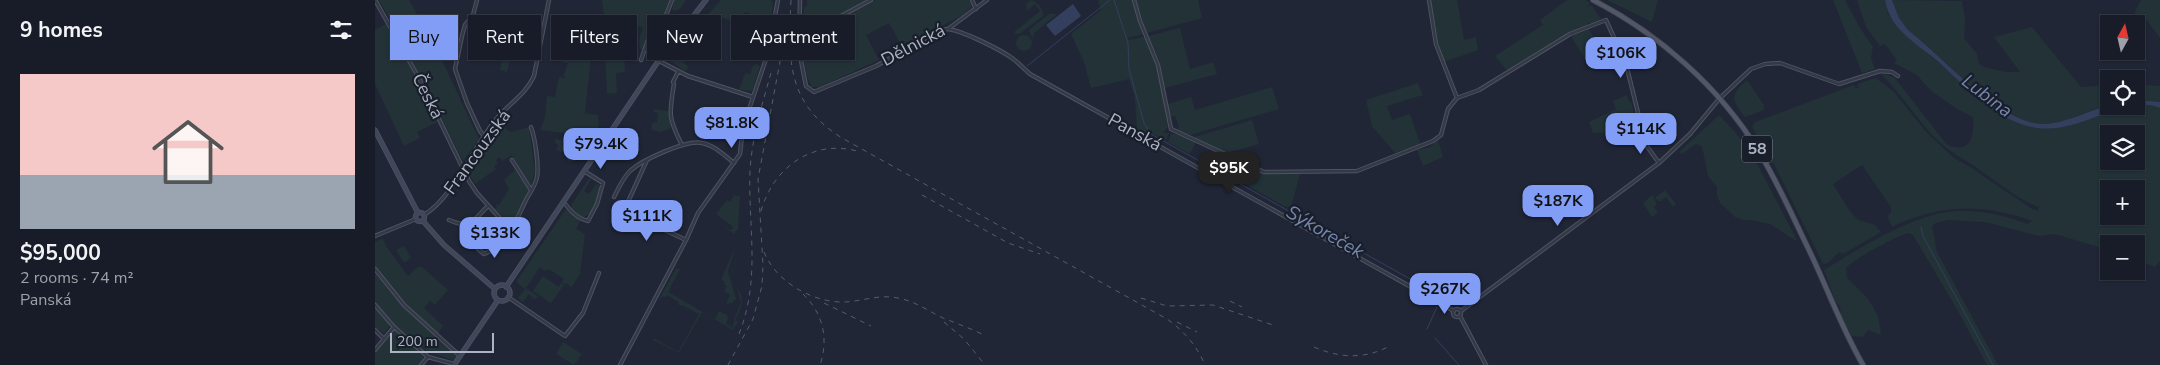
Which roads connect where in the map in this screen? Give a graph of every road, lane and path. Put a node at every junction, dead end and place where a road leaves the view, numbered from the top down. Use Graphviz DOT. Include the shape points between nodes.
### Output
graph roads {
  1 [pos="375,0"];
  2 [pos="477,0"];
  3 [pos="549,0"];
  4 [pos="672,0"];
  5 [pos="706,0"];
  6 [pos="778,0"];
  7 [pos="800,0"];
  8 [pos="871,0"];
  9 [pos="972,0"];
  10 [pos="987,0"];
  11 [pos="1134,0"];
  12 [pos="1429,0"];
  13 [pos="1593,0"];
  14 [pos="976,9"];
  15 [pos="694,15"];
  16 [pos="800,15"];
  17 [pos="843,15"];
  18 [pos="948,29"];
  19 [pos="641,60"];
  20 [pos="659,60"];
  21 [pos="800,60"];
  22 [pos="678,72"];
  23 [pos="1898,76"];
  24 [pos="753,97"];
  25 [pos="1457,98"];
  26 [pos="1719,99"];
  27 [pos="531,127"];
  28 [pos="375,130"];
  29 [pos="484,136"];
  30 [pos="682,146"];
  31 [pos="512,160"];
  32 [pos="647,160"];
  33 [pos="734,163"];
  34 [pos="1659,163"];
  35 [pos="463,168"];
  36 [pos="584,170"];
  37 [pos="531,190"];
  38 [pos="614,197"];
  39 [pos="627,204"];
  40 [pos="566,205"];
  41 [pos="488,206"];
  42 [pos="418,213"];
  43 [pos="424,215"];
  44 [pos="416,219"];
  45 [pos="449,220"];
  46 [pos="423,221"];
  47 [pos="624,223"];
  48 [pos="513,227"];
  49 [pos="375,236"];
  50 [pos="686,240"];
  51 [pos="478,249"];
  52 [pos="375,269"];
  53 [pos="599,274"];
  54 [pos="506,287"];
  55 [pos="495,289"];
  56 [pos="508,297"];
  57 [pos="498,300"];
  58 [pos="375,305"];
  59 [pos="1454,311"];
  60 [pos="1461,311"];
  61 [pos="1460,316"];
  62 [pos="394,327"];
  63 [pos="375,330"];
  64 [pos="384,339"];
  65 [pos="375,350"];
  66 [pos="428,356"];
  67 [pos="460,356"];
  68 [pos="454,364"];
  69 [pos="421,365"];
  70 [pos="620,365"];
  71 [pos="1486,365"];
  72 [pos="1863,365"];
  1 -- 35 [label="street, Česká"];
  2 -- 29 [label="street" via="465,25 455,72"];
  3 -- 29 [label="street, Francouzská" via="530,84"];
  4 -- 19 [label="street" via="667,14 649,37"];
  5 -- 15 [label="main road"];
  6 -- 24 [label="street" via="771,44"];
  7 -- 16 [label="street, Dělnická"];
  8 -- 17 [label="street"];
  9 -- 14 [label="street"];
  10 -- 14 [label="street, Dělnická"];
  11 -- 25 [label="street" via="1158,65 1171,129 1259,170 1280,173 1357,171 1436,140 1442,132 1450,106"];
  12 -- 25 [label="street" via="1436,44"];
  13 -- 26 [label="main road, 58" via="1663,45"];
  14 -- 18 [label="street, Dělnická"];
  18 -- 21 [label="street, Dělnická" via="815,92 805,84"];
  18 -- 59 [label="street, Panská" via="1002,52 1030,74"];
  20 -- 22 [label="street"];
  20 -- 36 [label="main road"];
  22 -- 24 [label="street"];
  22 -- 30 [label="street" via="673,82 670,110 672,124"];
  23 -- 26 [label="street" via="1880,71 1839,84 1786,65 1768,63 1747,72"];
  24 -- 33 [label="street" via="743,127 740,154"];
  25 -- 34 [label="street" via="1479,90 1570,34 1606,20 1626,64 1646,145"];
  26 -- 34 [label="street" via="1690,134"];
  26 -- 72 [label="main road, 58" via="1773,176 1842,327"];
  27 -- 37 [label="street" via="537,175"];
  28 -- 42 [label="main road"];
  29 -- 35 [label="street, Francouzská"];
  30 -- 32 [label="street"];
  30 -- 33 [label="street" via="695,142 707,144"];
  31 -- 37 [label="street"];
  32 -- 38 [label="street" via="627,174"];
  32 -- 39 [label="street"];
  33 -- 50 [label="street" via="705,202"];
  34 -- 60 [label="street"];
  35 -- 41 [label="street, Česká"];
  35 -- 43 [label="street, Francouzská" via="439,204"];
  36 -- 40 [label="street" via="603,183 592,215 588,221 584,220"];
  36 -- 54 [label="main road"];
  37 -- 48 [label="street"];
  41 -- 45 [label="street" via="470,224"];
  41 -- 48 [label="street, Česká" via="507,226"];
  42 -- 43 [label="main road"];
  42 -- 44 [label="main road"];
  43 -- 46 [label="main road"];
  44 -- 46 [label="main road"];
  44 -- 49 [label="street"];
  46 -- 55 [label="main road" via="443,245"];
  47 -- 50 [label="street" via="647,233 652,224"];
  48 -- 51 [label="street" via="492,250 484,254"];
  50 -- 70 [label="street"];
  52 -- 67 [label="street" via="403,305"];
  53 -- 56 [label="street" via="583,313 565,336"];
  54 -- 55 [label="main road"];
  54 -- 56 [label="main road"];
  55 -- 57 [label="main road" via="494,295"];
  56 -- 57 [label="main road"];
  57 -- 67 [label="main road"];
  58 -- 62 [label="street"];
  59 -- 60 [label="street"];
  59 -- 61 [label="street, Panská" via="1455,316"];
  60 -- 61 [label="street"];
  61 -- 71 [label="street"];
  62 -- 64 [label="street"];
  62 -- 66 [label="street"];
  63 -- 64 [label="street"];
  64 -- 65 [label="street"];
  66 -- 68 [label="street"];
  66 -- 69 [label="street"];
  67 -- 68 [label="main road"];
}
